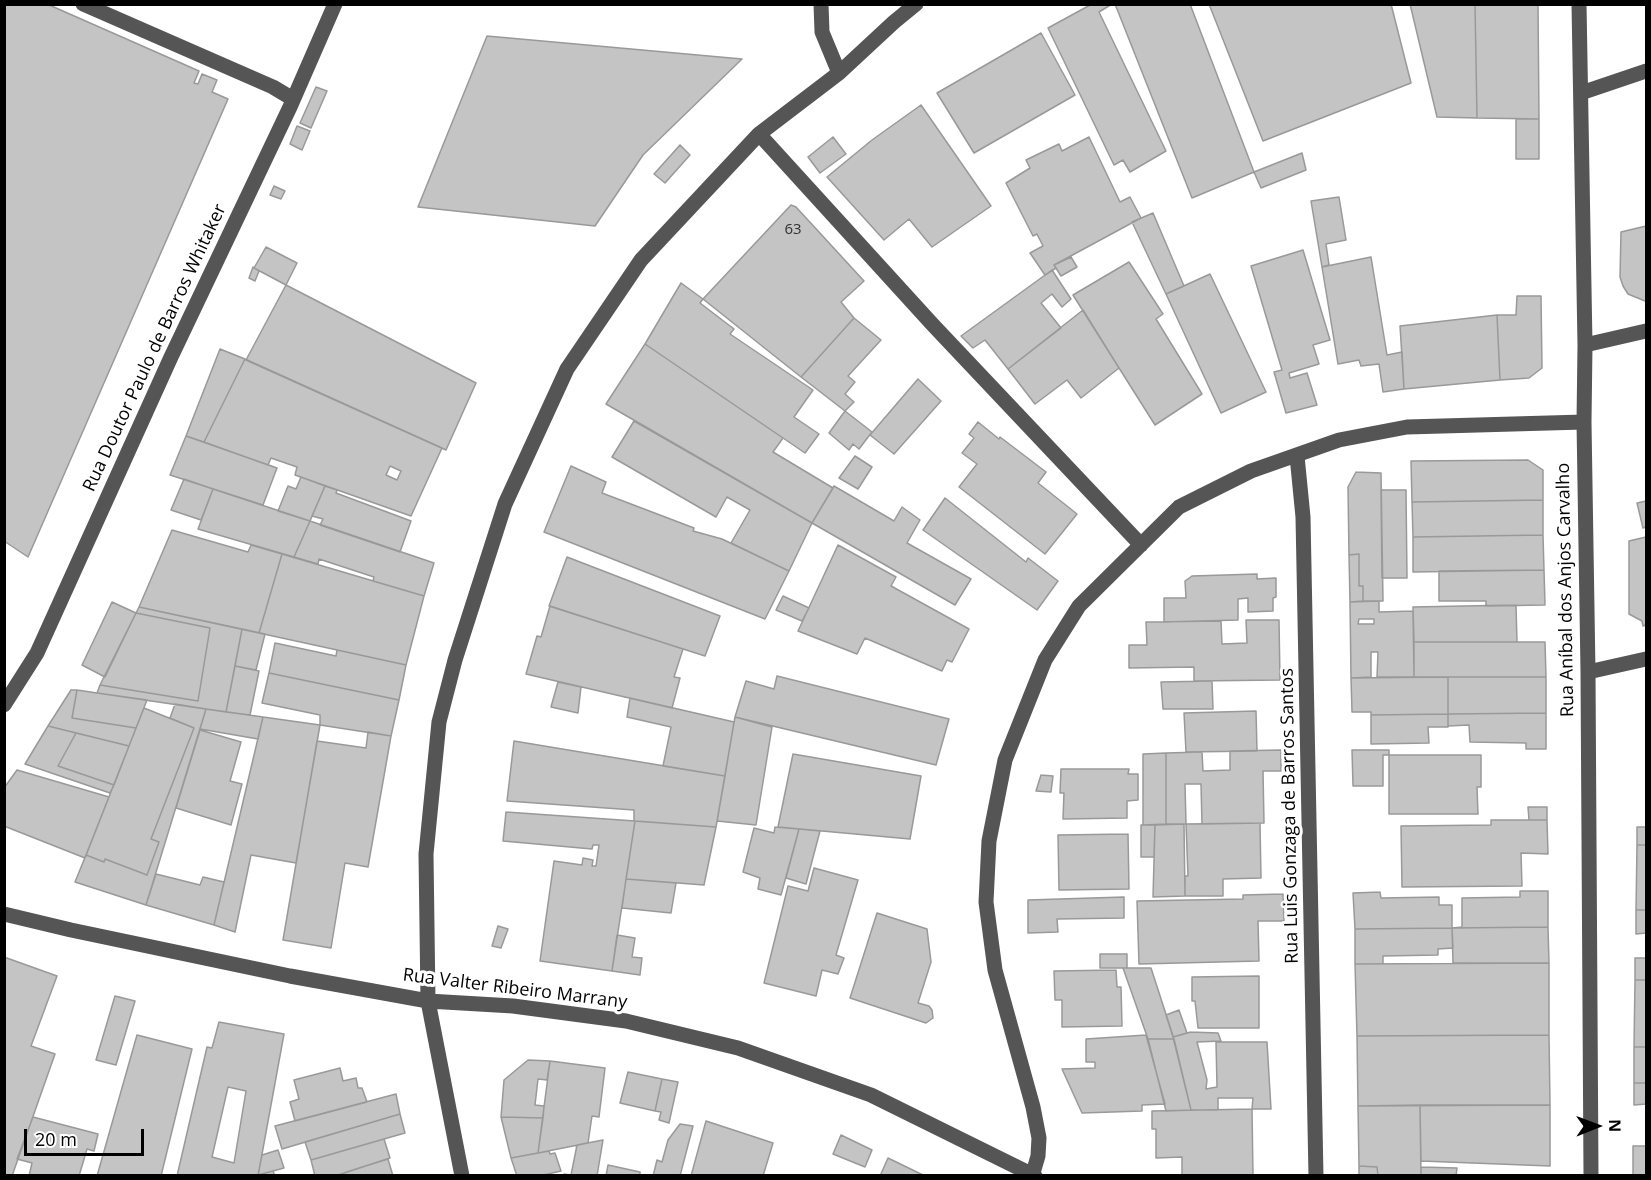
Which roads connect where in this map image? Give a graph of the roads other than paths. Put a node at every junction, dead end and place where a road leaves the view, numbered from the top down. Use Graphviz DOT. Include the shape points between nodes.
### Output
graph roads {
  1 [pos="83,4"];
  2 [pos="335,4"];
  3 [pos="820,4"];
  4 [pos="916,4"];
  5 [pos="1579,4"];
  6 [pos="1647,71"];
  7 [pos="839,73"];
  8 [pos="1581,93"];
  9 [pos="293,99"];
  10 [pos="759,134"];
  11 [pos="1647,331"];
  12 [pos="1585,345"];
  13 [pos="1584,422"];
  14 [pos="1297,456"];
  15 [pos="1141,545"];
  16 [pos="1647,659"];
  17 [pos="1588,672"];
  18 [pos="4,705"];
  19 [pos="4,914"];
  20 [pos="428,1001"];
  21 [pos="1034,1174"];
  22 [pos="462,1176"];
  23 [pos="1316,1176"];
  24 [pos="1591,1176"];
  1 -- 9 [label="street"];
  2 -- 9 [label="street, Rua Doutor Paulo de Barros Whitaker"];
  3 -- 7 [label="street" via="822,32"];
  4 -- 7 [label="street"];
  5 -- 8 [label="street, Rua Aníbal dos Anjos Carvalho"];
  6 -- 8 [label="street"];
  7 -- 10 [label="street"];
  8 -- 12 [label="street, Rua Aníbal dos Anjos Carvalho"];
  9 -- 18 [label="street, Rua Doutor Paulo de Barros Whitaker" via="37,653"];
  10 -- 15 [label="street"];
  10 -- 20 [label="street" via="641,260 567,369 505,504 439,722 426,854"];
  11 -- 12 [label="street"];
  12 -- 13 [label="street, Rua Aníbal dos Anjos Carvalho"];
  13 -- 14 [label="street" via="1407,426 1339,440"];
  13 -- 17 [label="street, Rua Aníbal dos Anjos Carvalho"];
  14 -- 15 [label="street" via="1251,471 1179,507"];
  14 -- 23 [label="street, Rua Luis Gonzaga de Barros Santos" via="1303,517"];
  15 -- 21 [label="street" via="1079,606 1045,660 1005,760 989,841 986,902 995,970 1039,1138"];
  16 -- 17 [label="street"];
  17 -- 24 [label="street, Rua Aníbal dos Anjos Carvalho"];
  19 -- 20 [label="street, Rua Valter Ribeiro Marrany" via="290,976"];
  20 -- 21 [label="street, Rua Valter Ribeiro Marrany" via="513,1006 626,1020 738,1048 871,1095"];
  20 -- 22 [label="street"];
}
